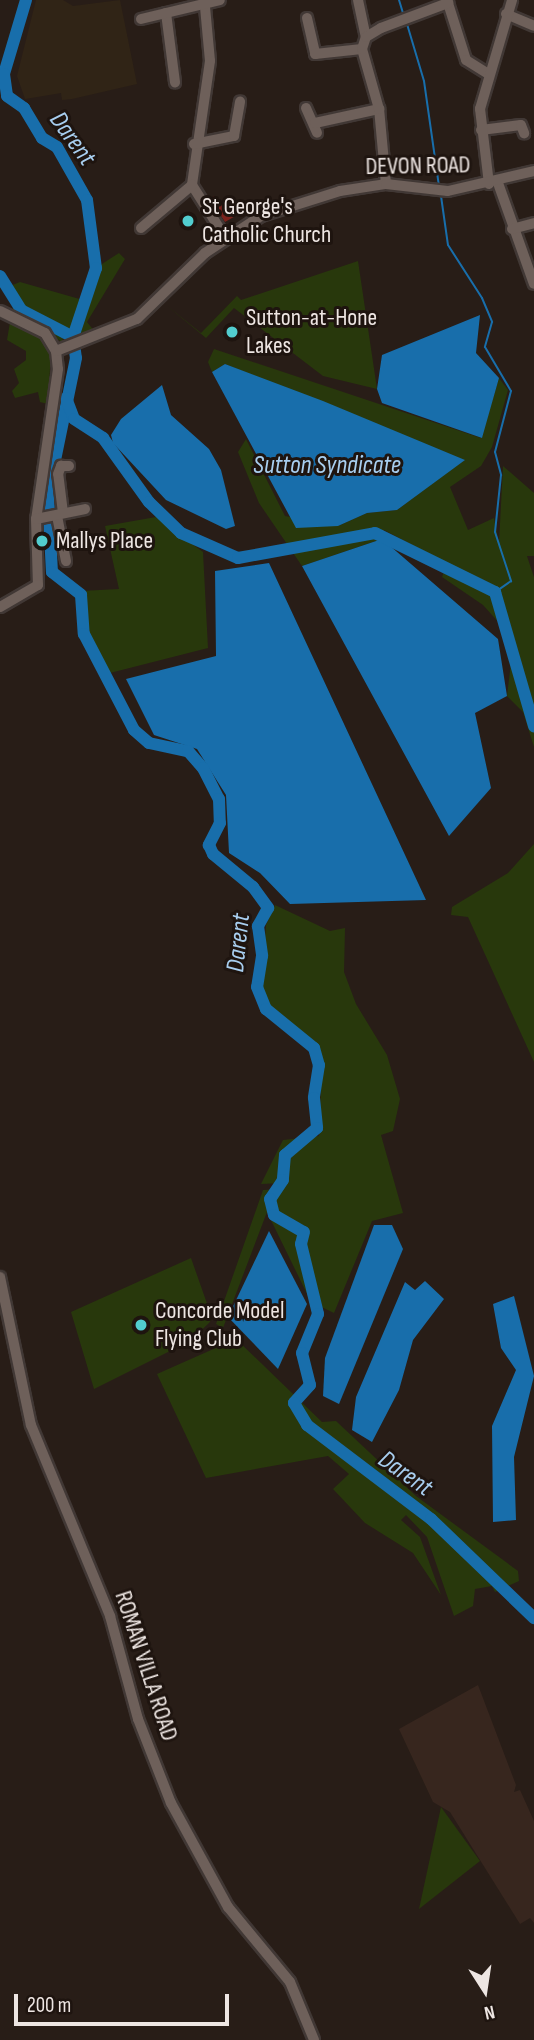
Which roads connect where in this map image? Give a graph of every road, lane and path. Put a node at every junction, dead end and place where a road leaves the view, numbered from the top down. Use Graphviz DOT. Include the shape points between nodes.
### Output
graph roads {
  1 [pos="220,0"];
  2 [pos="358,0"];
  3 [pos="512,0"];
  4 [pos="447,1"];
  5 [pos="205,7"];
  6 [pos="166,13"];
  7 [pos="506,14"];
  8 [pos="307,18"];
  9 [pos="141,19"];
  10 [pos="534,26"];
  11 [pos="366,37"];
  12 [pos="362,49"];
  13 [pos="487,73"];
  14 [pos="175,82"];
  15 [pos="240,102"];
  16 [pos="306,108"];
  17 [pos="379,109"];
  18 [pos="481,130"];
  19 [pos="524,133"];
  20 [pos="194,144"];
  21 [pos="534,172"];
  22 [pos="387,184"];
  23 [pos="494,184"];
  24 [pos="192,185"];
  25 [pos="534,223"];
  26 [pos="143,224"];
  27 [pos="512,229"];
  28 [pos="225,237"];
  29 [pos="533,278"];
  30 [pos="0,311"];
  31 [pos="60,350"];
  32 [pos="69,466"];
  33 [pos="85,509"];
  34 [pos="50,516"];
  35 [pos="66,561"];
  36 [pos="0,607"];
  37 [pos="0,1277"];
  38 [pos="314,2040"];
  1 -- 5 [label="street"];
  2 -- 11 [label="street"];
  3 -- 7 [label="street"];
  4 -- 11 [label="street"];
  4 -- 13 [label="street" via="467,60"];
  5 -- 6 [label="street"];
  5 -- 20 [label="street" via="208,95"];
  6 -- 9 [label="street"];
  6 -- 14 [label="street"];
  7 -- 10 [label="street"];
  7 -- 13 [label="street"];
  8 -- 12 [label="street" via="315,54"];
  11 -- 12 [label="street"];
  12 -- 17 [label="street"];
  13 -- 18 [label="street"];
  15 -- 20 [label="street" via="234,136"];
  16 -- 17 [label="street" via="316,128"];
  17 -- 22 [label="street"];
  18 -- 19 [label="street" via="522,125"];
  18 -- 23 [label="street"];
  20 -- 24 [label="street"];
  21 -- 23 [label="street, DEVON ROAD"];
  22 -- 23 [label="street, DEVON ROAD" via="448,191"];
  22 -- 28 [label="street, DEVON ROAD" via="295,204"];
  23 -- 27 [label="street"];
  24 -- 26 [label="street"];
  24 -- 28 [label="street"];
  25 -- 27 [label="street"];
  27 -- 29 [label="street"];
  28 -- 31 [label="street, DEVON ROAD" via="137,319"];
  30 -- 31 [label="street" via="45,333"];
  31 -- 34 [label="street"];
  32 -- 34 [label="street" via="61,466"];
  33 -- 34 [label="street"];
  34 -- 35 [label="street"];
  34 -- 36 [label="street" via="38,587"];
  37 -- 38 [label="street, ROMAN VILLA ROAD" via="31,1425 110,1616 138,1719 171,1803 228,1907 290,1982"];
}
